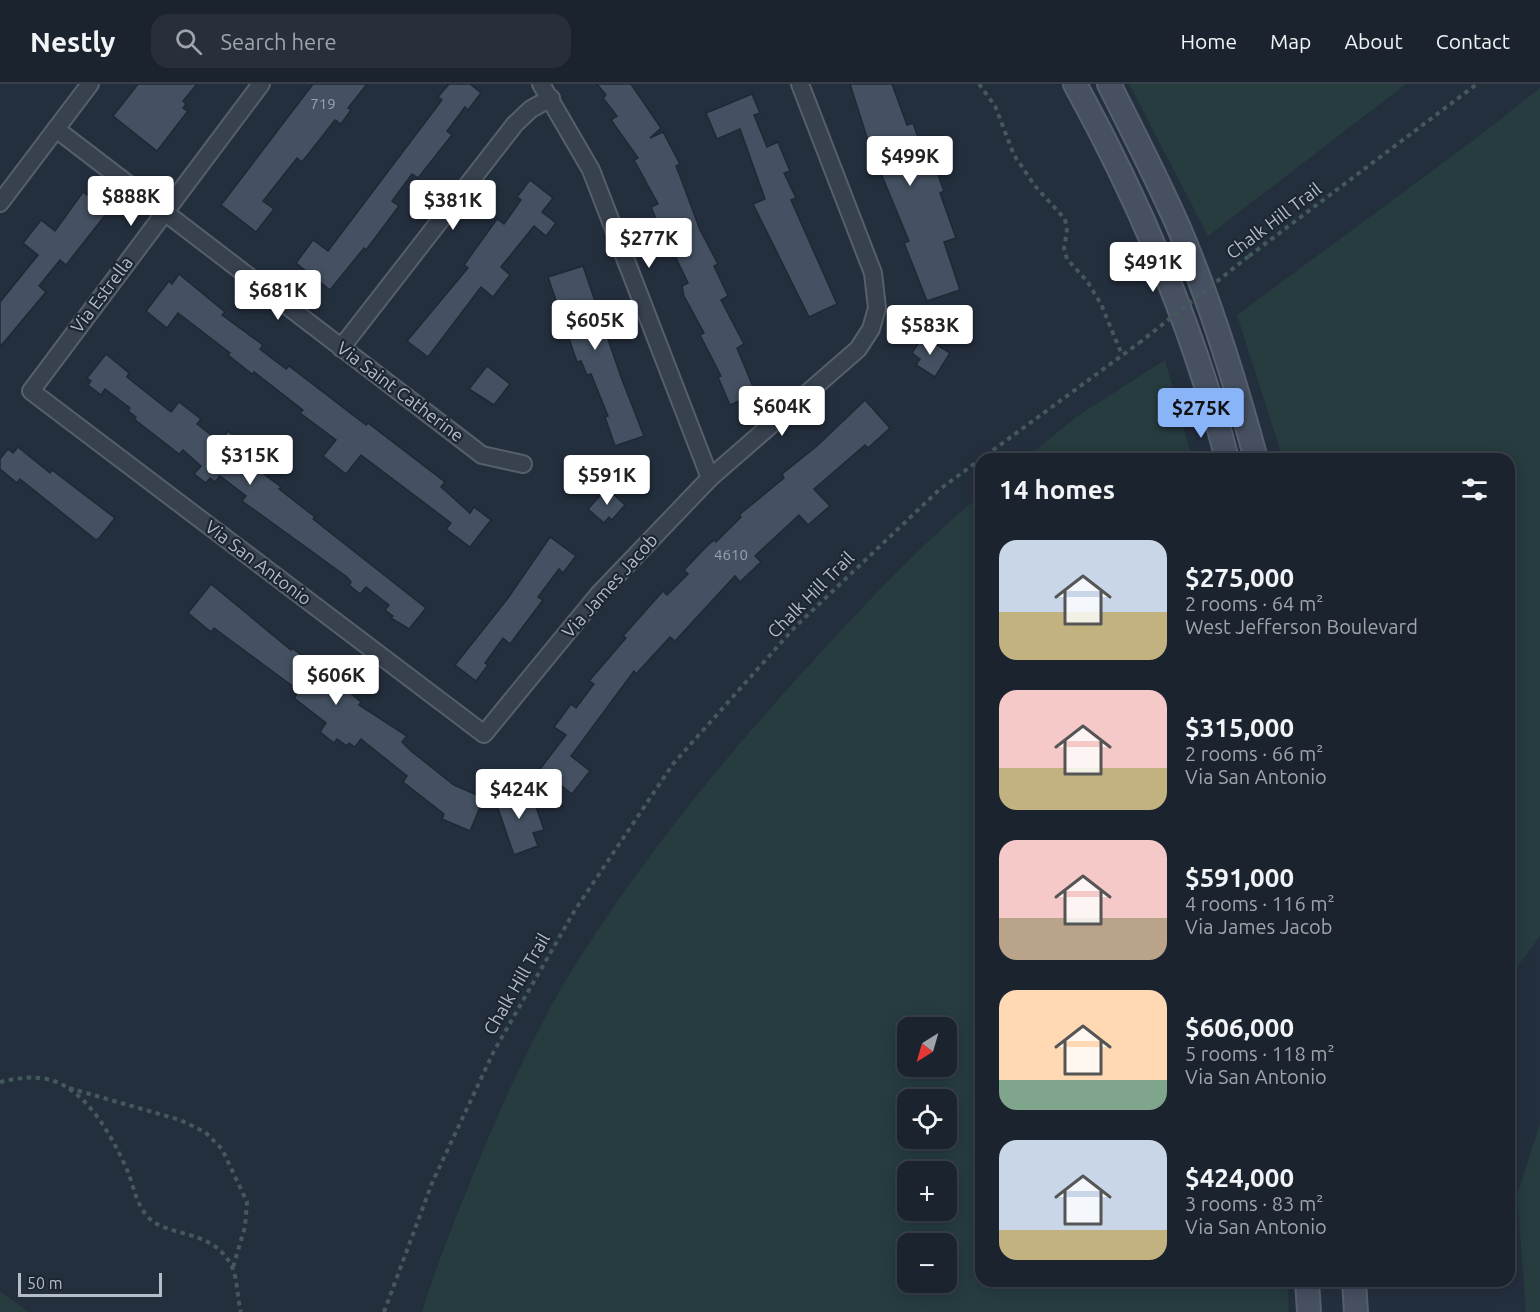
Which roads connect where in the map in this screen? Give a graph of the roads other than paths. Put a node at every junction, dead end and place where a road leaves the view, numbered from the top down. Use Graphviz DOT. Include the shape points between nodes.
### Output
graph roads {
  1 [pos="90,84"];
  2 [pos="261,84"];
  3 [pos="541,84"];
  4 [pos="800,84"];
  5 [pos="1074,84"];
  6 [pos="1109,84"];
  7 [pos="551,98"];
  8 [pos="56,129"];
  9 [pos="0,203"];
  10 [pos="164,211"];
  11 [pos="341,348"];
  12 [pos="31,391"];
  13 [pos="1225,453"];
  14 [pos="1254,453"];
  15 [pos="523,464"];
  16 [pos="710,478"];
  17 [pos="484,735"];
  18 [pos="1307,1287"];
  19 [pos="1354,1287"];
  20 [pos="1309,1312"];
  21 [pos="1356,1312"];
  1 -- 8 [label="street"];
  2 -- 10 [label="street, Via Estrella"];
  3 -- 7 [label="street"];
  4 -- 16 [label="street, Via James Jacob" via="873,273 877,308 871,329 858,349"];
  5 -- 13 [label="main road" via="1118,166 1178,300"];
  6 -- 14 [label="main road" via="1179,227 1202,284"];
  7 -- 11 [label="street" via="515,124"];
  7 -- 16 [label="street" via="591,170"];
  8 -- 9 [label="street"];
  8 -- 10 [label="street, Via Saint Catherine"];
  10 -- 11 [label="street, Via Saint Catherine"];
  10 -- 12 [label="street, Via Estrella"];
  11 -- 15 [label="street, Via Saint Catherine" via="482,455"];
  12 -- 17 [label="street, Via San Antonio"];
  16 -- 17 [label="street, Via James Jacob" via="598,596"];
  18 -- 20 [label="main road"];
  19 -- 21 [label="main road"];
}
